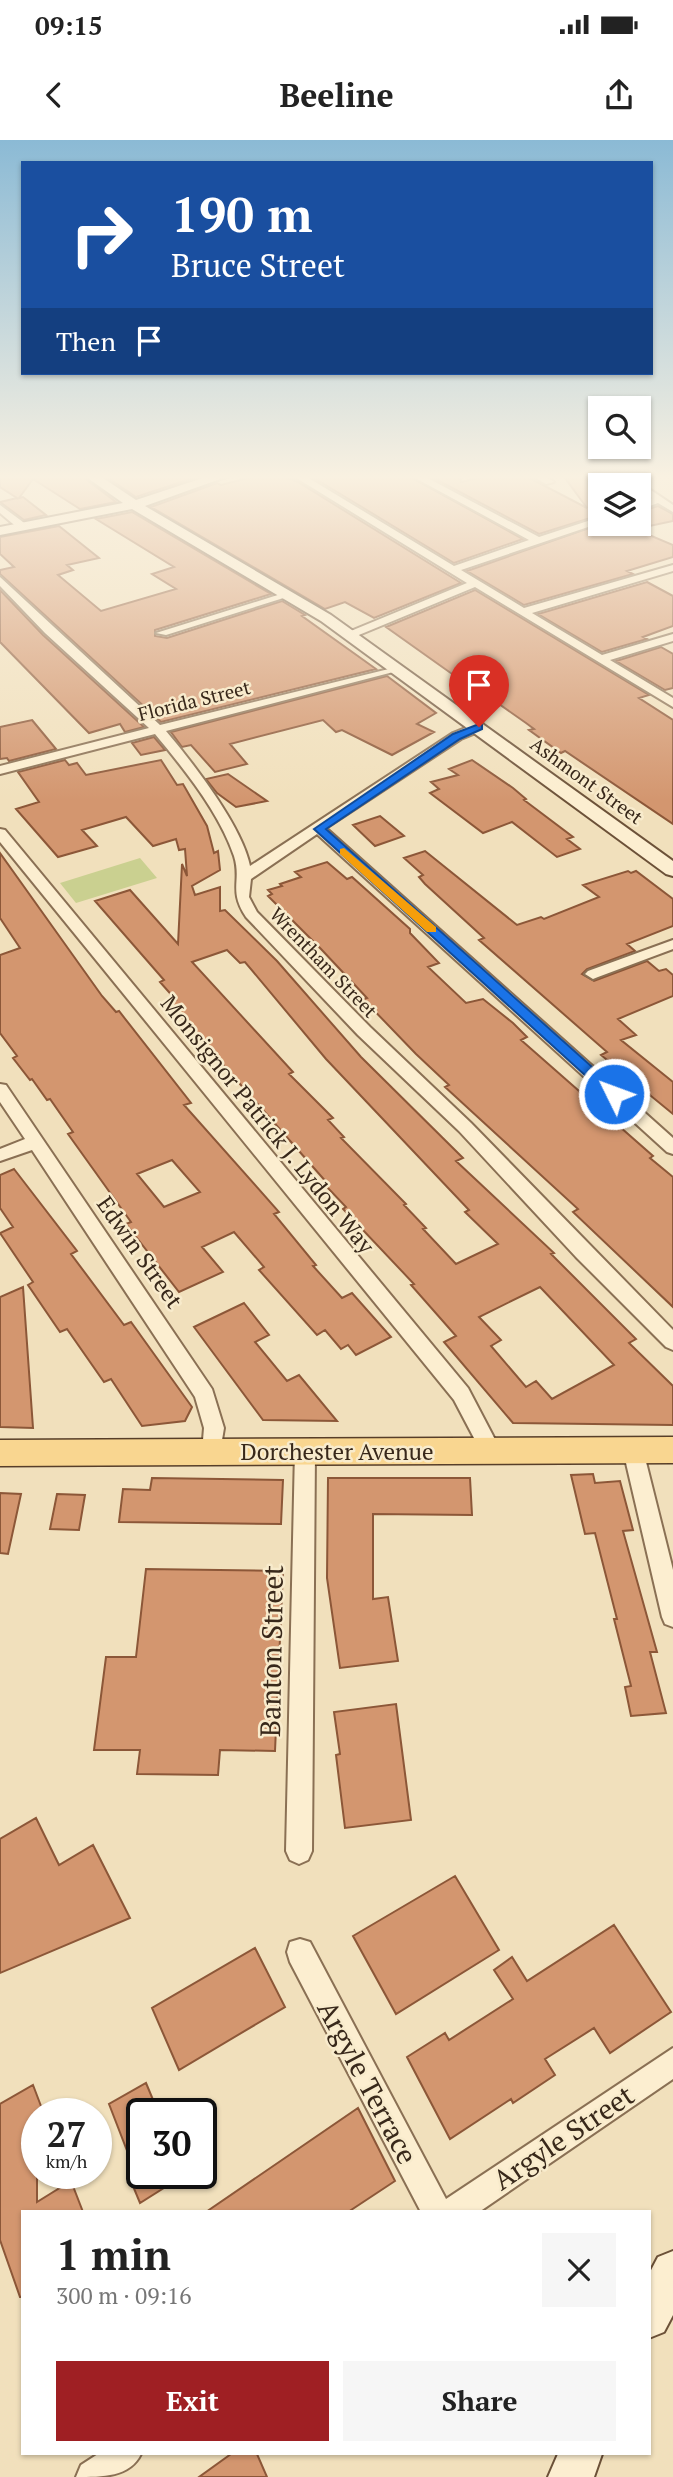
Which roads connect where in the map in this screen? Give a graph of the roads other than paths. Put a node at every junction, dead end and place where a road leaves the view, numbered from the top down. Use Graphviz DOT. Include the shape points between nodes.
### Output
graph roads {
  1 [pos="3,583"];
  2 [pos="268,583"];
  3 [pos="476,583"];
  4 [pos="622,583"];
  5 [pos="288,595"];
  6 [pos="523,612"];
  7 [pos="162,633"];
  8 [pos="351,635"];
  9 [pos="673,637"];
  10 [pos="600,659"];
  11 [pos="397,668"];
  12 [pos="673,703"];
  13 [pos="479,727"];
  14 [pos="158,729"];
  15 [pos="0,770"];
  16 [pos="319,829"];
  17 [pos="0,833"];
  18 [pos="673,870"];
  19 [pos="245,876"];
  20 [pos="673,944"];
  21 [pos="593,974"];
  22 [pos="0,1089"];
  23 [pos="35,1142"];
  24 [pos="673,1148"];
  25 [pos="0,1154"];
  26 [pos="673,1342"];
  27 [pos="632,1450"];
  28 [pos="673,1450"];
  29 [pos="305,1451"];
  30 [pos="491,1451"];
  31 [pos="212,1452"];
  32 [pos="0,1453"];
  33 [pos="673,1617"];
  34 [pos="299,1852"];
  35 [pos="300,1952"];
  36 [pos="673,2062"];
  37 [pos="436,2210"];
  38 [pos="456,2210"];
  39 [pos="673,2272"];
  40 [pos="651,2313"];
  41 [pos="124,2455"];
  42 [pos="580,2455"];
  43 [pos="93,2477"];
  44 [pos="571,2477"];
  1 -- 14 [label="street, Wrentham Street" via="56,638"];
  2 -- 5 [label="main road, Ashmont Street"];
  3 -- 6 [label="street"];
  3 -- 8 [label="street"];
  4 -- 6 [label="street"];
  5 -- 7 [label="street"];
  5 -- 8 [label="main road, Ashmont Street"];
  6 -- 10 [label="street"];
  8 -- 11 [label="main road, Ashmont Street"];
  9 -- 10 [label="street"];
  10 -- 12 [label="street"];
  11 -- 13 [label="main road, Ashmont Street"];
  11 -- 14 [label="street, Florida Street"];
  13 -- 16 [label="street" via="457,736"];
  13 -- 18 [label="main road, Ashmont Street"];
  14 -- 15 [label="street, Florida Street"];
  14 -- 19 [label="street, Wrentham Street" via="188,767 229,834"];
  16 -- 19 [label="street"];
  16 -- 24 [label="street"];
  17 -- 30 [label="street, Monsignor Patrick J. Lydon Way" via="461,1394"];
  19 -- 26 [label="street, Wrentham Street" via="240,891 251,914 364,1031 465,1126"];
  20 -- 21 [label="street"];
  22 -- 23 [label="street, Edwin Street"];
  23 -- 25 [label="street"];
  23 -- 31 [label="street, Edwin Street" via="205,1395 214,1428"];
  27 -- 28 [label="main road, Dorchester Avenue"];
  27 -- 30 [label="main road, Dorchester Avenue"];
  27 -- 33 [label="street"];
  29 -- 30 [label="main road, Dorchester Avenue"];
  29 -- 31 [label="main road, Dorchester Avenue"];
  29 -- 34 [label="street, Banton Street"];
  31 -- 32 [label="main road, Dorchester Avenue"];
  35 -- 37 [label="street, Argyle Terrace"];
  36 -- 38 [label="street, Argyle Street"];
  39 -- 40 [label="main road"];
  41 -- 43 [label="street"];
  42 -- 44 [label="main road"];
}
